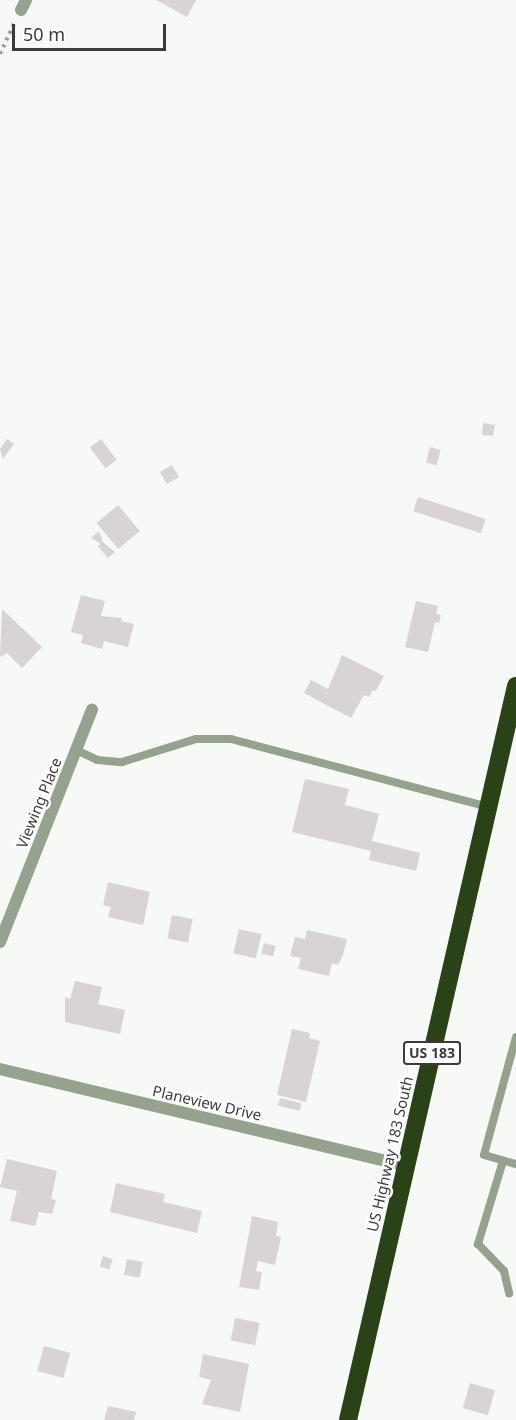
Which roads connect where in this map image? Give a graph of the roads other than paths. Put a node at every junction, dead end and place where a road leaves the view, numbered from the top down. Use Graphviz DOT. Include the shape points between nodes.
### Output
graph roads {
  1 [pos="516,686"];
  2 [pos="92,710"];
  3 [pos="76,750"];
  4 [pos="488,807"];
  5 [pos="0,942"];
  6 [pos="516,1037"];
  7 [pos="0,1069"];
  8 [pos="503,1161"];
  9 [pos="516,1164"];
  10 [pos="406,1166"];
  11 [pos="509,1293"];
  12 [pos="348,1420"];
  1 -- 4 [label="highway, US Highway 183 South / US 183"];
  2 -- 3 [label="street, Viewing Place"];
  3 -- 4 [label="lane" via="97,760 122,762 196,739 231,739"];
  3 -- 5 [label="street, Viewing Place"];
  4 -- 10 [label="highway, US Highway 183 South / US 183"];
  6 -- 8 [label="lane" via="484,1155"];
  7 -- 10 [label="street, Planeview Drive"];
  8 -- 9 [label="lane"];
  8 -- 11 [label="lane" via="478,1244 504,1271"];
  10 -- 12 [label="highway, US Highway 183 South / US 183"];
}
